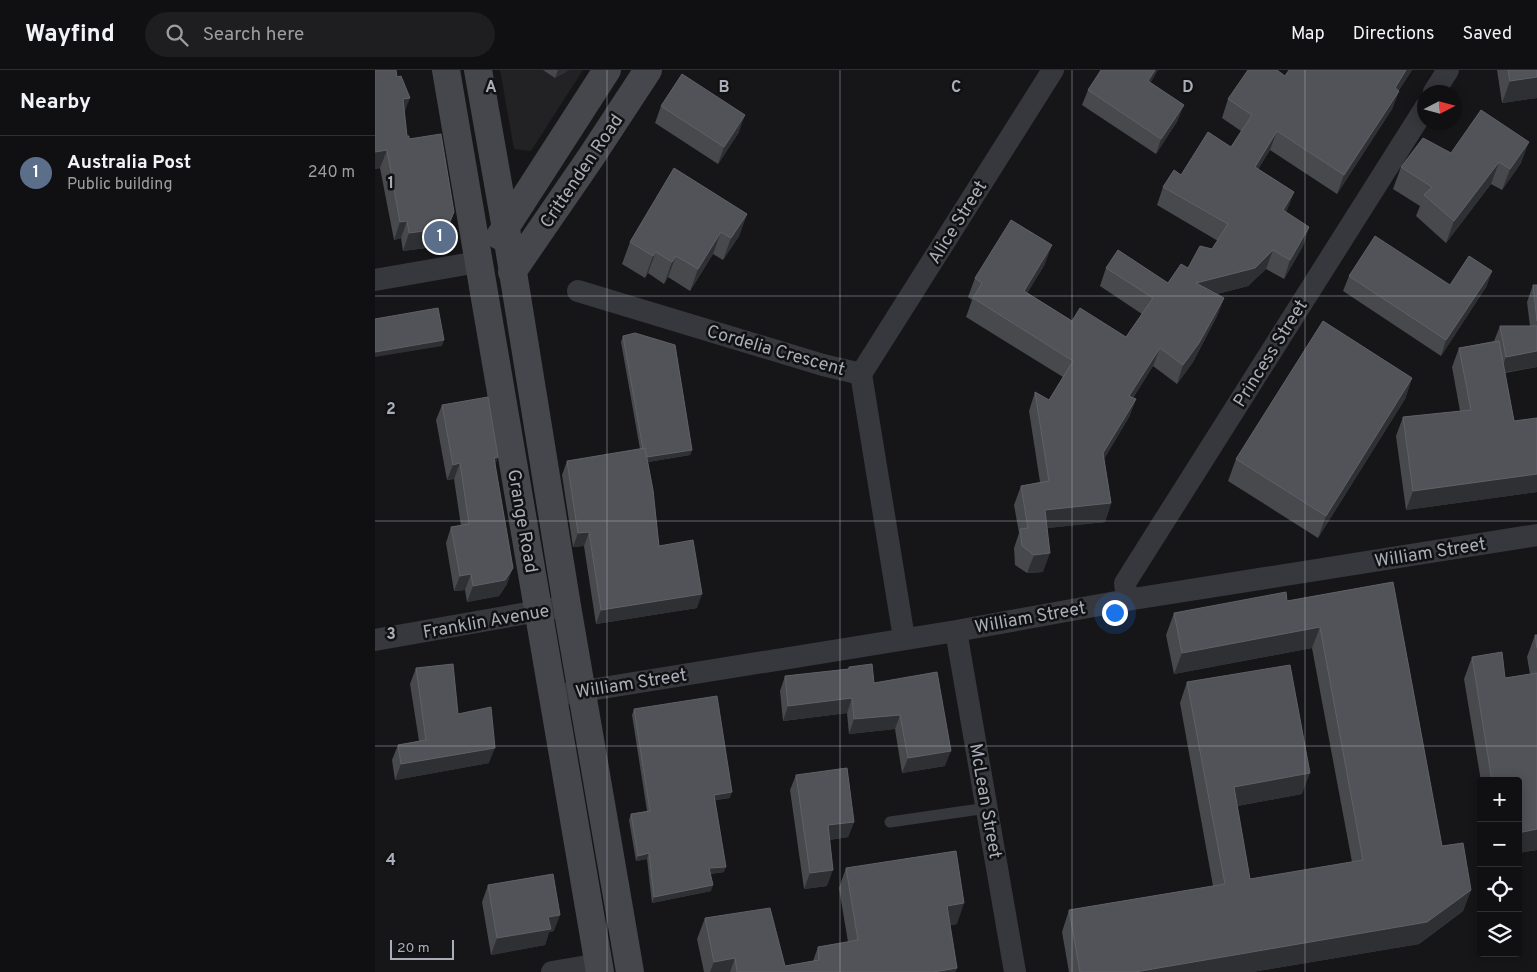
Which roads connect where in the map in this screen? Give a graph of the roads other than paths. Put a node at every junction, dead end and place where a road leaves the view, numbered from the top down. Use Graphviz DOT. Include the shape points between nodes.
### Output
graph roads {
  1 [pos="447,70"];
  2 [pos="478,70"];
  3 [pos="607,70"];
  4 [pos="648,70"];
  5 [pos="1053,70"];
  6 [pos="1448,70"];
  7 [pos="1438,85"];
  8 [pos="1417,121"];
  9 [pos="492,150"];
  10 [pos="543,170"];
  11 [pos="506,229"];
  12 [pos="478,262"];
  13 [pos="512,272"];
  14 [pos="375,280"];
  15 [pos="578,292"];
  16 [pos="861,374"];
  17 [pos="1537,535"];
  18 [pos="1127,600"];
  19 [pos="567,606"];
  20 [pos="539,612"];
  21 [pos="956,630"];
  22 [pos="904,638"];
  23 [pos="375,640"];
  24 [pos="581,691"];
  25 [pos="553,696"];
  26 [pos="987,808"];
  27 [pos="890,822"];
  28 [pos="599,968"];
  29 [pos="552,972"];
  30 [pos="630,972"];
  31 [pos="1015,972"];
  1 -- 12 [label="main road, Grange Road"];
  2 -- 9 [label="main road, Grange Road"];
  3 -- 10 [label="main road, Crittenden Road"];
  4 -- 13 [label="main road, Crittenden Road"];
  5 -- 16 [label="street, Alice Street"];
  6 -- 7 [label="street"];
  8 -- 18 [label="street, Princess Street" via="1125,583"];
  9 -- 10 [label="main road" via="518,174"];
  9 -- 11 [label="main road, Grange Road"];
  10 -- 11 [label="main road, Crittenden Road"];
  11 -- 12 [label="main road, Crittenden Road"];
  11 -- 13 [label="main road, Grange Road"];
  12 -- 13 [label="main road"];
  12 -- 14 [label="street"];
  12 -- 20 [label="main road, Grange Road"];
  13 -- 19 [label="main road, Grange Road"];
  15 -- 16 [label="street, Cordelia Crescent"];
  16 -- 22 [label="street, Cordelia Crescent"];
  17 -- 18 [label="street, William Street"];
  18 -- 21 [label="street, William Street"];
  19 -- 20 [label="street, Franklin Avenue"];
  19 -- 24 [label="main road, Grange Road"];
  20 -- 23 [label="street, Franklin Avenue"];
  20 -- 25 [label="main road, Grange Road"];
  21 -- 22 [label="street, William Street"];
  21 -- 26 [label="street, McLean Street"];
  22 -- 24 [label="street, William Street"];
  24 -- 25 [label="street, William Street"];
  24 -- 30 [label="main road, Grange Road"];
  25 -- 28 [label="main road, Grange Road"];
  26 -- 27 [label="lane"];
  26 -- 31 [label="street, McLean Street"];
  28 -- 29 [label="street"];
}
